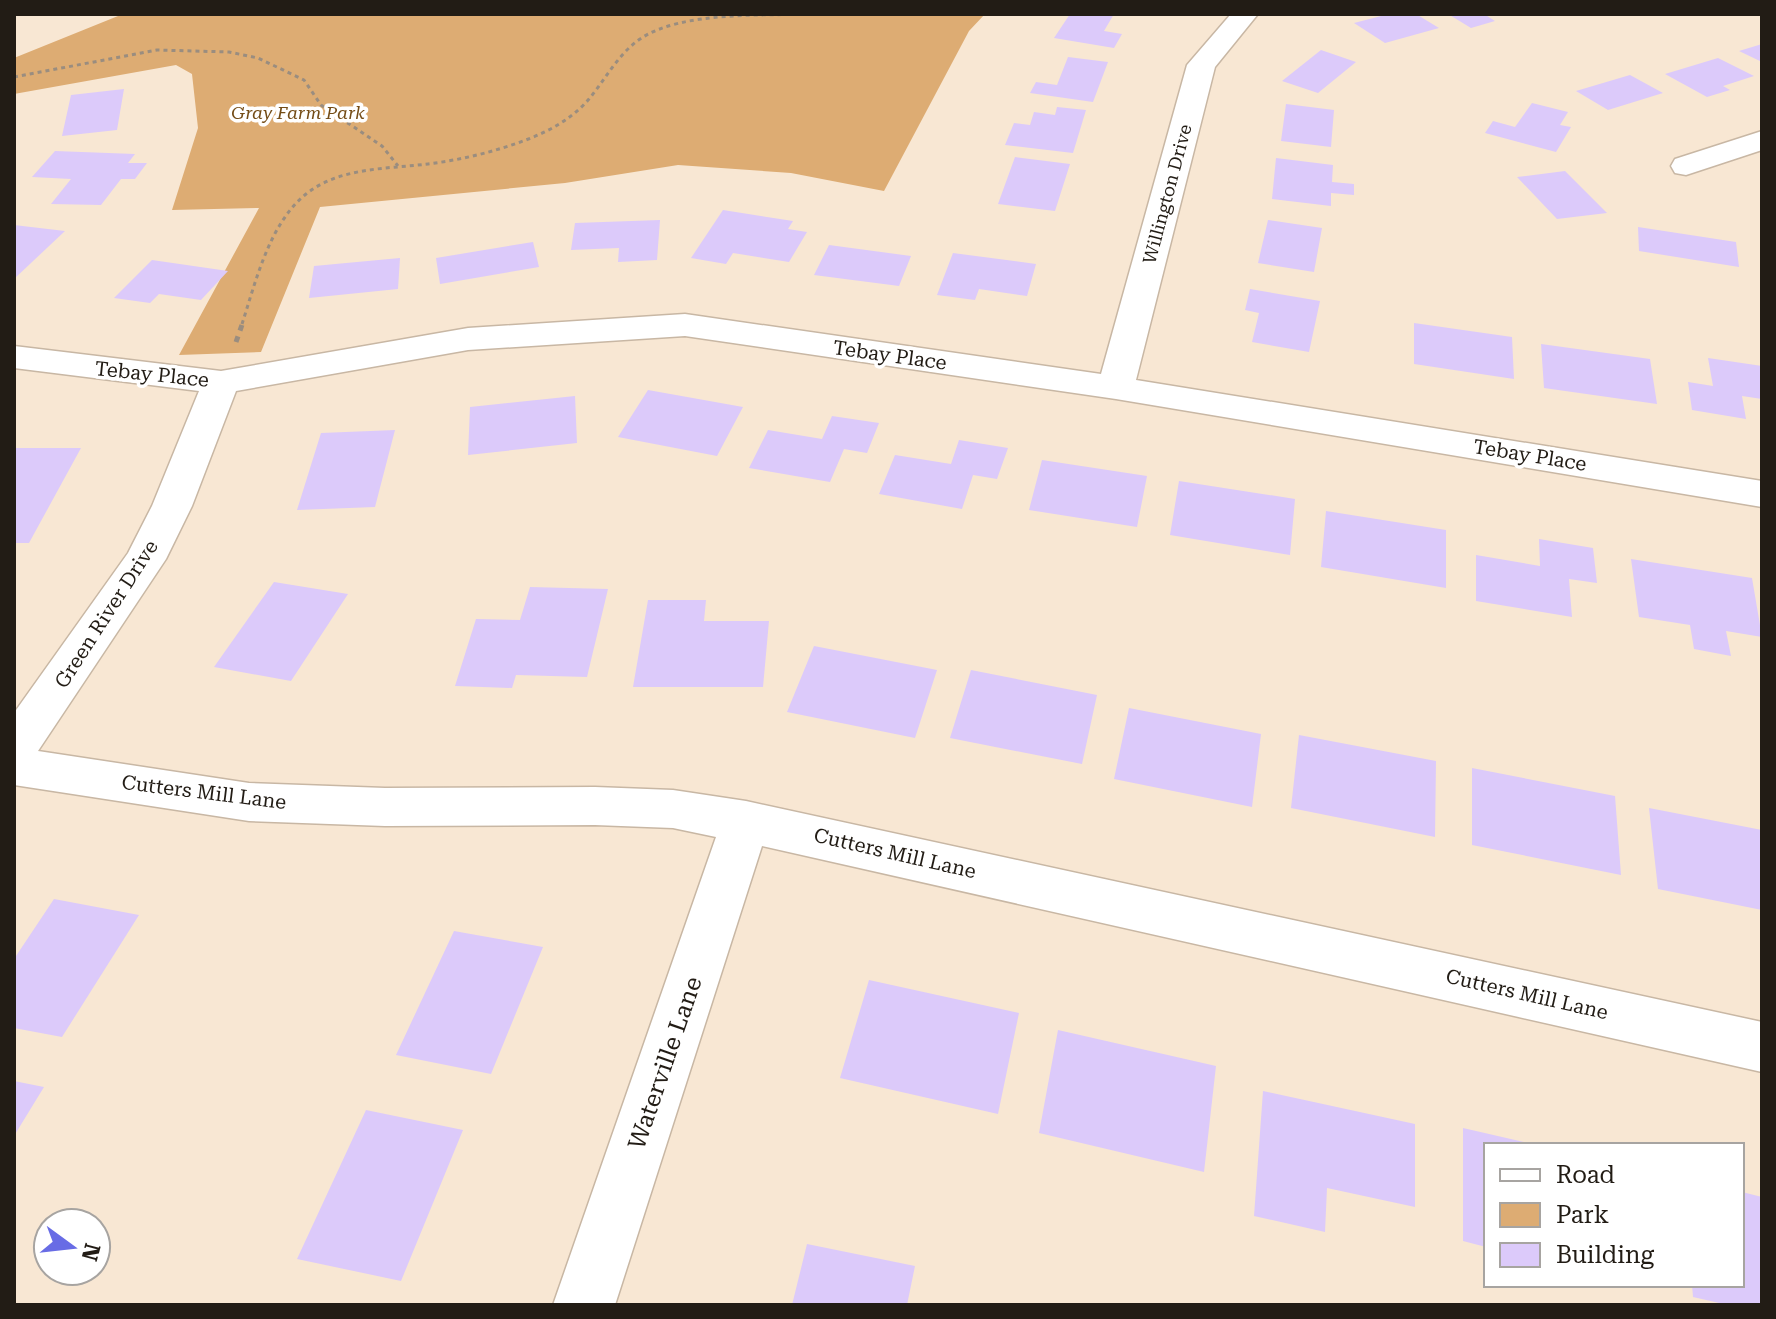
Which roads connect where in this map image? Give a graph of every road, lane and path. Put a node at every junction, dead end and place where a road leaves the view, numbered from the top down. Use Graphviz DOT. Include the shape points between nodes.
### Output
graph roads {
  1 [pos="819,14"];
  2 [pos="1245,14"];
  3 [pos="14,77"];
  4 [pos="1762,140"];
  5 [pos="398,166"];
  6 [pos="1686,166"];
  7 [pos="14,357"];
  8 [pos="221,382"];
  9 [pos="1116,388"];
  10 [pos="1762,494"];
  11 [pos="14,749"];
  12 [pos="14,766"];
  13 [pos="746,821"];
  14 [pos="1762,1047"];
  15 [pos="584,1305"];
  1 -- 5 [label="path" via="661,29 639,39 572,116 551,128 444,162"];
  2 -- 9 [label="street, Willington Drive" via="1201,65"];
  3 -- 5 [label="path" via="157,50 258,58 304,80 321,105 382,146"];
  4 -- 6 [label="street"];
  5 -- 8 [label="path" via="325,182 293,207"];
  7 -- 8 [label="street, Tebay Place"];
  8 -- 9 [label="street, Tebay Place" via="468,339 685,325"];
  8 -- 11 [label="street, Green River Drive" via="145,559"];
  9 -- 10 [label="street, Tebay Place"];
  12 -- 13 [label="street, Cutters Mill Lane" via="249,802 595,806 673,809"];
  13 -- 14 [label="street, Cutters Mill Lane"];
  13 -- 15 [label="street, Waterville Lane"];
}
